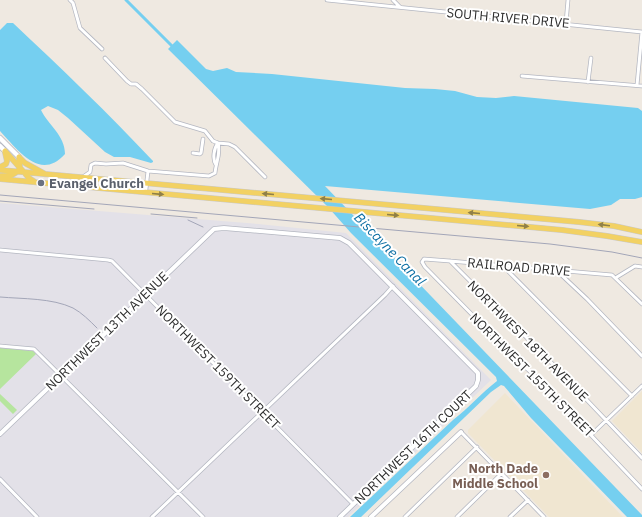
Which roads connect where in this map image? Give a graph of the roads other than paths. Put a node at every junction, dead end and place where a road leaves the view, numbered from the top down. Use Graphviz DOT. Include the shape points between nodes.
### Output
graph roads {
  1 [pos="70,0"];
  2 [pos="327,0"];
  3 [pos="374,0"];
  4 [pos="393,0"];
  5 [pos="568,0"];
  6 [pos="370,5"];
  7 [pos="400,8"];
  8 [pos="566,23"];
  9 [pos="642,32"];
  10 [pos="102,49"];
  11 [pos="104,58"];
  12 [pos="591,58"];
  13 [pos="522,76"];
  14 [pos="588,82"];
  15 [pos="636,85"];
  16 [pos="642,86"];
  17 [pos="0,138"];
  18 [pos="203,139"];
  19 [pos="218,143"];
  20 [pos="0,146"];
  21 [pos="5,151"];
  22 [pos="193,153"];
  23 [pos="19,157"];
  24 [pos="0,168"];
  25 [pos="21,170"];
  26 [pos="148,171"];
  27 [pos="46,174"];
  28 [pos="0,176"];
  29 [pos="83,177"];
  30 [pos="264,177"];
  31 [pos="0,180"];
  32 [pos="36,183"];
  33 [pos="146,183"];
  34 [pos="144,192"];
  35 [pos="642,232"];
  36 [pos="642,242"];
  37 [pos="0,250"];
  38 [pos="450,261"];
  39 [pos="422,262"];
  40 [pos="502,265"];
  41 [pos="642,267"];
  42 [pos="555,269"];
  43 [pos="616,278"];
  44 [pos="393,286"];
  45 [pos="145,294"];
  46 [pos="642,304"];
  47 [pos="0,346"];
  48 [pos="642,356"];
  49 [pos="60,375"];
  50 [pos="642,386"];
  51 [pos="632,396"];
  52 [pos="262,411"];
  53 [pos="606,420"];
  54 [pos="461,432"];
  55 [pos="0,434"];
  56 [pos="591,435"];
  57 [pos="477,447"];
  58 [pos="642,458"];
  59 [pos="502,473"];
  60 [pos="0,479"];
  61 [pos="642,489"];
  62 [pos="178,492"];
  63 [pos="528,500"];
  64 [pos="353,504"];
  65 [pos="37,517"];
  66 [pos="152,517"];
  67 [pos="203,517"];
  68 [pos="340,517"];
  69 [pos="370,517"];
  70 [pos="405,517"];
  71 [pos="457,517"];
  72 [pos="510,517"];
  73 [pos="544,517"];
  1 -- 10 [label="street" via="80,28"];
  2 -- 6 [label="street, SOUTH RIVER DRIVE"];
  3 -- 6 [label="street"];
  4 -- 7 [label="street"];
  5 -- 8 [label="street"];
  6 -- 7 [label="street, SOUTH RIVER DRIVE"];
  7 -- 8 [label="street, SOUTH RIVER DRIVE"];
  8 -- 9 [label="street, SOUTH RIVER DRIVE"];
  9 -- 15 [label="street"];
  11 -- 19 [label="street" via="127,81 142,89 175,122 205,131"];
  12 -- 14 [label="street"];
  13 -- 14 [label="street"];
  14 -- 15 [label="street"];
  15 -- 16 [label="street"];
  17 -- 23 [label="main road"];
  18 -- 22 [label="street" via="201,153"];
  19 -- 26 [label="street" via="215,146 215,173 209,176"];
  19 -- 30 [label="street" via="235,147"];
  20 -- 21 [label="main road"];
  21 -- 24 [label="main road" via="7,161"];
  21 -- 25 [label="main road"];
  23 -- 25 [label="main road"];
  23 -- 27 [label="main road"];
  24 -- 25 [label="main road"];
  25 -- 27 [label="main road"];
  25 -- 28 [label="main road" via="11,176"];
  25 -- 32 [label="main road"];
  26 -- 29 [label="street" via="123,163 95,163 91,165 90,172"];
  26 -- 33 [label="street"];
  27 -- 29 [label="main road"];
  29 -- 33 [label="main road"];
  31 -- 32 [label="main road"];
  32 -- 34 [label="main road"];
  33 -- 34 [label="street"];
  35 -- 33 [label="main road, one-way" via="580,222"];
  34 -- 36 [label="main road, one-way" via="562,230"];
  37 -- 45 [label="street, NORTHWEST 159TH STREET" via="112,261"];
  38 -- 39 [label="street, RAILROAD DRIVE" via="424,258"];
  38 -- 40 [label="street, RAILROAD DRIVE"];
  38 -- 53 [label="street, NORTHWEST 18TH AVENUE"];
  39 -- 56 [label="street, NORTHWEST 155TH STREET"];
  40 -- 42 [label="street, RAILROAD DRIVE"];
  40 -- 51 [label="street"];
  41 -- 43 [label="street" via="635,266"];
  42 -- 43 [label="street, RAILROAD DRIVE" via="612,275"];
  42 -- 48 [label="street"];
  43 -- 46 [label="street"];
  44 -- 45 [label="street, NORTHWEST 13TH AVENUE" via="340,238 224,228 214,229"];
  44 -- 52 [label="street"];
  44 -- 64 [label="street, NORTHWEST 16TH COURT" via="478,373 478,380 476,386"];
  45 -- 49 [label="street, NORTHWEST 13TH AVENUE"];
  45 -- 52 [label="street, NORTHWEST 159TH STREET"];
  47 -- 49 [label="street" via="34,349"];
  49 -- 55 [label="street, NORTHWEST 13TH AVENUE"];
  49 -- 62 [label="street"];
  50 -- 51 [label="street"];
  51 -- 53 [label="street"];
  52 -- 62 [label="street"];
  52 -- 64 [label="street, NORTHWEST 159TH STREET"];
  53 -- 56 [label="street"];
  53 -- 58 [label="street, NORTHWEST 18TH AVENUE"];
  54 -- 57 [label="street"];
  54 -- 69 [label="street"];
  56 -- 61 [label="street, NORTHWEST 155TH STREET"];
  57 -- 59 [label="street"];
  57 -- 70 [label="street"];
  59 -- 63 [label="street"];
  59 -- 71 [label="street"];
  60 -- 65 [label="street"];
  62 -- 66 [label="street"];
  62 -- 67 [label="street"];
  63 -- 72 [label="street"];
  63 -- 73 [label="street"];
  64 -- 68 [label="street, NORTHWEST 16TH COURT"];
}
